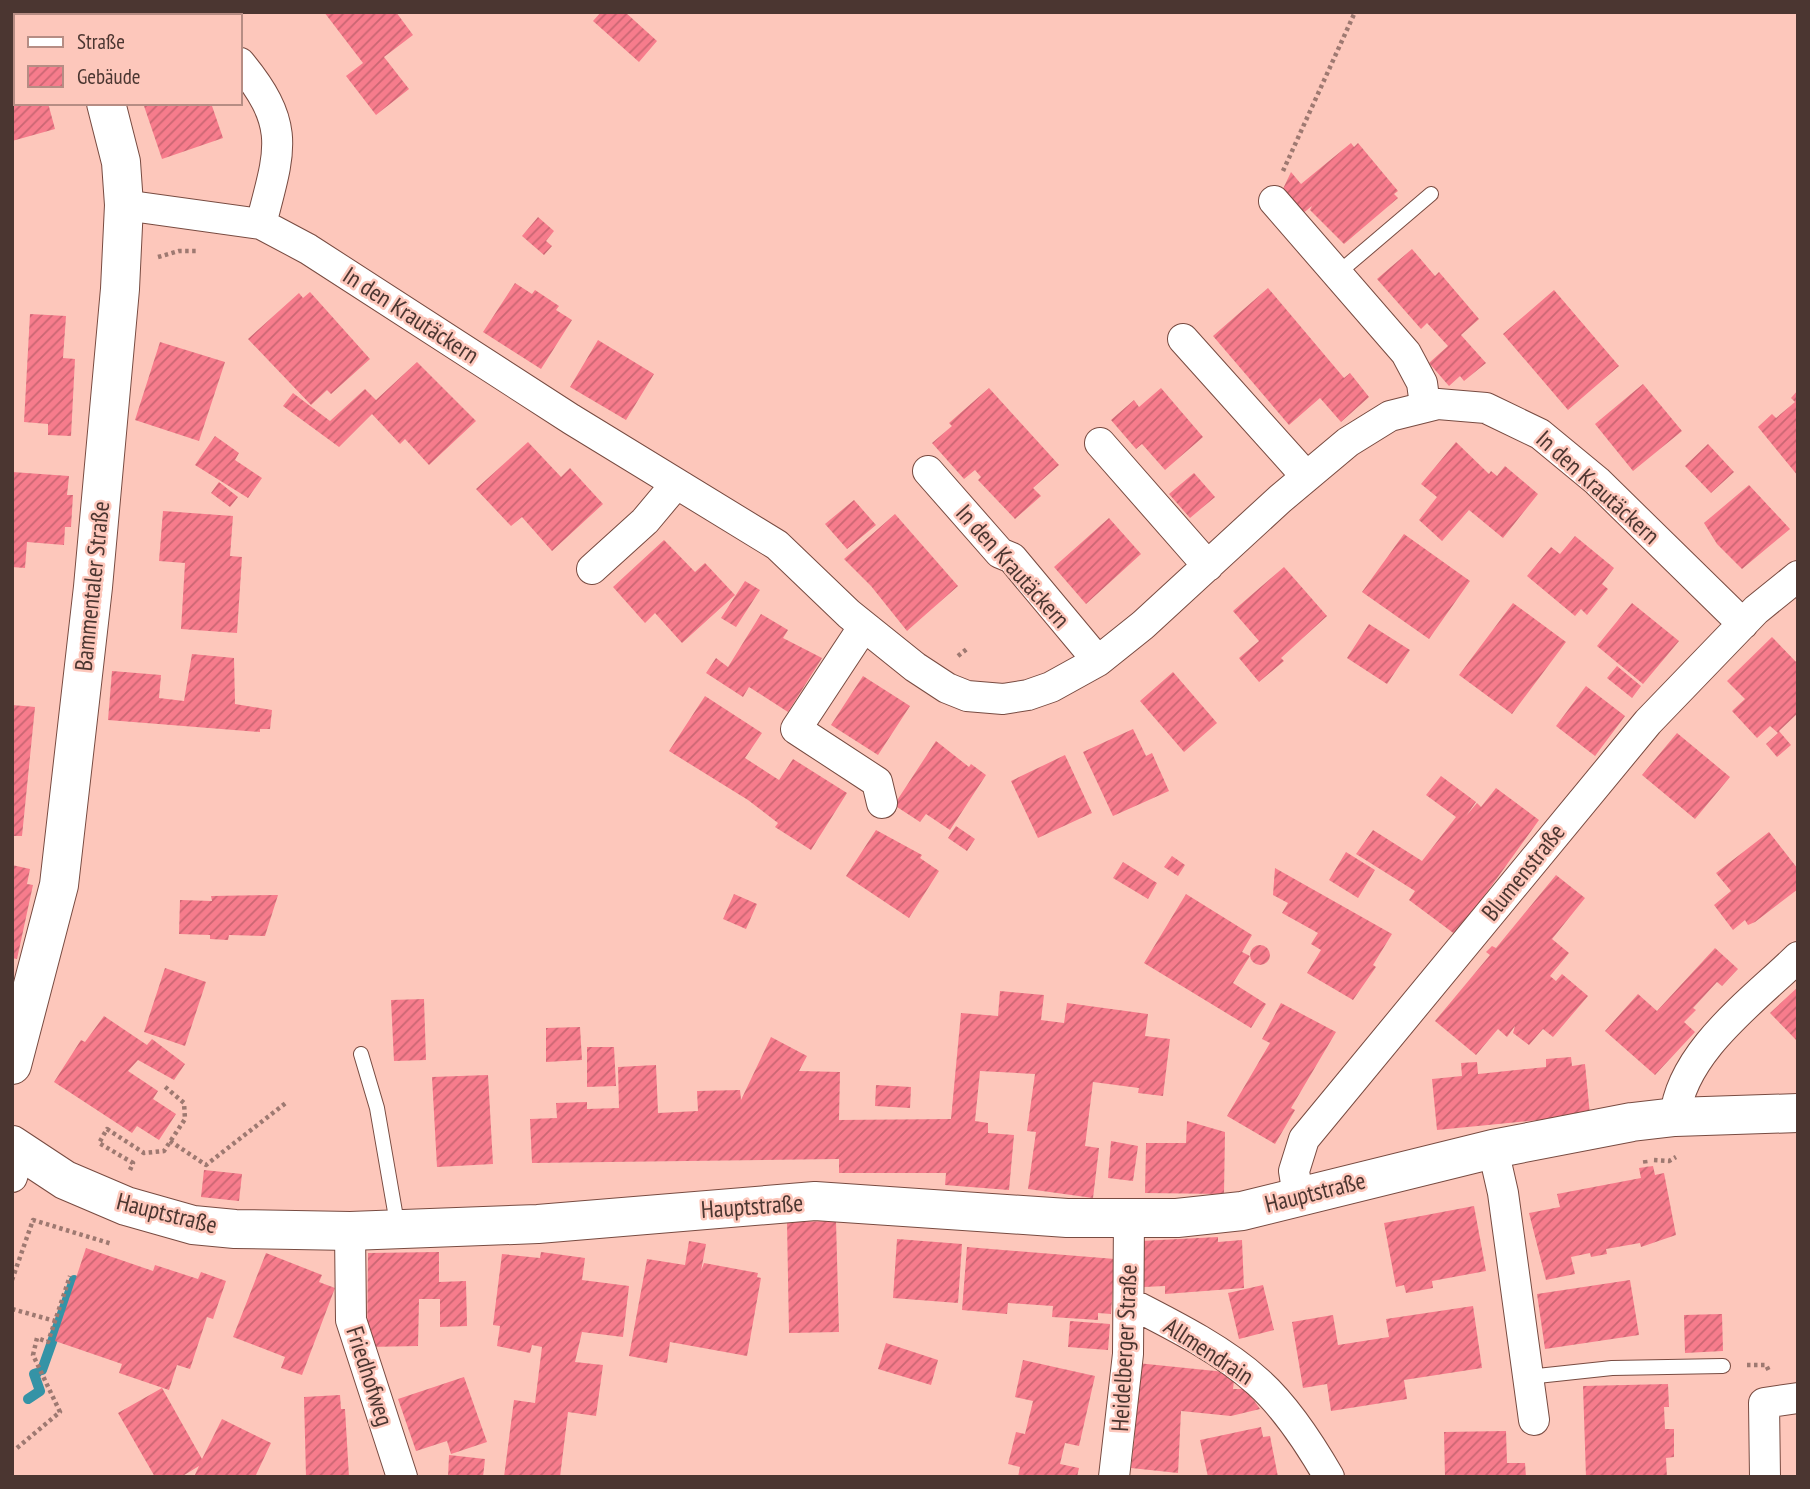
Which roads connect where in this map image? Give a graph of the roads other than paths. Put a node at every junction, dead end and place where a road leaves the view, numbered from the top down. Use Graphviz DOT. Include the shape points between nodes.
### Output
graph roads {
  1 [pos="242,66"];
  2 [pos="107,105"];
  3 [pos="1431,194"];
  4 [pos="1274,201"];
  5 [pos="124,205"];
  6 [pos="261,224"];
  7 [pos="1337,274"];
  8 [pos="1183,339"];
  9 [pos="1425,405"];
  10 [pos="1100,443"];
  11 [pos="929,471"];
  12 [pos="1306,476"];
  13 [pos="676,484"];
  14 [pos="1208,566"];
  15 [pos="592,569"];
  16 [pos="1798,576"];
  17 [pos="1743,624"];
  18 [pos="864,626"];
  19 [pos="1098,661"];
  20 [pos="882,803"];
  21 [pos="1798,957"];
  22 [pos="361,1054"];
  23 [pos="12,1065"];
  24 [pos="1798,1112"];
  25 [pos="1675,1117"];
  26 [pos="1493,1149"];
  27 [pos="15,1158"];
  28 [pos="1298,1196"];
  29 [pos="1129,1219"];
  30 [pos="398,1230"];
  31 [pos="349,1231"];
  32 [pos="1130,1303"];
  33 [pos="1723,1366"];
  34 [pos="1528,1377"];
  35 [pos="1798,1398"];
  36 [pos="1534,1420"];
  37 [pos="402,1477"];
  38 [pos="1114,1477"];
  39 [pos="1329,1477"];
  40 [pos="1765,1477"];
  1 -- 6 [label="street" via="267,98 278,133 277,161"];
  2 -- 5 [label="main road, Bammentaler Straße" via="121,162"];
  3 -- 7 [label="lane"];
  4 -- 7 [label="street"];
  5 -- 6 [label="street, In den Krautäckern"];
  5 -- 23 [label="main road, Bammentaler Straße" via="120,289 65,847 40,966"];
  6 -- 13 [label="street, In den Krautäckern" via="382,295"];
  7 -- 9 [label="street" via="1415,365"];
  8 -- 12 [label="street"];
  9 -- 12 [label="street, In den Krautäckern" via="1377,422"];
  9 -- 17 [label="street, In den Krautäckern" via="1486,408 1540,433 1597,481"];
  10 -- 14 [label="street"];
  11 -- 19 [label="street, In den Krautäckern" via="1000,553 1012,558"];
  12 -- 14 [label="street, In den Krautäckern"];
  13 -- 15 [label="street" via="645,521"];
  13 -- 18 [label="street, In den Krautäckern" via="777,545"];
  14 -- 19 [label="street, In den Krautäckern"];
  16 -- 17 [label="street, Blumenstraße"];
  17 -- 28 [label="street, Blumenstraße" via="1648,722 1304,1139 1295,1162"];
  18 -- 19 [label="street, In den Krautäckern" via="929,677 973,697 1028,695"];
  18 -- 20 [label="street" via="796,729 877,782"];
  21 -- 25 [label="street" via="1694,1062"];
  22 -- 30 [label="lane" via="377,1108"];
  24 -- 25 [label="main road, Hauptstraße"];
  25 -- 26 [label="main road, Hauptstraße"];
  26 -- 28 [label="main road, Hauptstraße"];
  26 -- 34 [label="street"];
  27 -- 31 [label="main road, Hauptstraße" via="154,1215 193,1224"];
  28 -- 29 [label="main road, Hauptstraße" via="1242,1211"];
  29 -- 30 [label="main road, Hauptstraße" via="815,1201 538,1224"];
  29 -- 32 [label="street, Heidelberger Straße"];
  30 -- 31 [label="main road, Hauptstraße"];
  31 -- 37 [label="street, Friedhofweg" via="354,1332"];
  32 -- 38 [label="street, Heidelberger Straße"];
  32 -- 39 [label="street, Allmendrain" via="1258,1381"];
  33 -- 34 [label="lane" via="1612,1368"];
  34 -- 36 [label="street"];
  35 -- 40 [label="street" via="1765,1403"];
}
